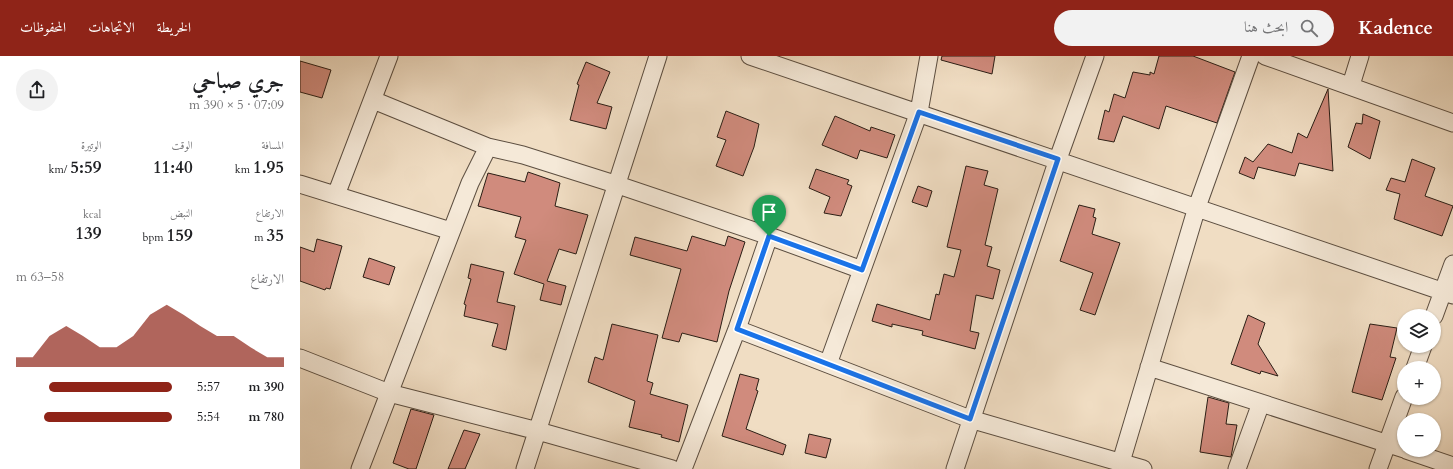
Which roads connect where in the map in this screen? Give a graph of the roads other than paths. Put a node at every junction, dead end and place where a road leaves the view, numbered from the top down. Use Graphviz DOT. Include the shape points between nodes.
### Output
graph roads {
  1 [pos="389,56"];
  2 [pos="658,56"];
  3 [pos="750,56"];
  4 [pos="929,56"];
  5 [pos="1095,56"];
  6 [pos="1251,56"];
  7 [pos="1265,56"];
  8 [pos="1360,56"];
  9 [pos="1351,85"];
  10 [pos="373,100"];
  11 [pos="919,112"];
  12 [pos="1453,123"];
  13 [pos="488,146"];
  14 [pos="1058,159"];
  15 [pos="300,184"];
  16 [pos="618,185"];
  17 [pos="336,195"];
  18 [pos="1197,207"];
  19 [pos="451,231"];
  20 [pos="769,236"];
  21 [pos="1453,264"];
  22 [pos="862,270"];
  23 [pos="1448,293"];
  24 [pos="1438,309"];
  25 [pos="737,329"];
  26 [pos="300,358"];
  27 [pos="828,364"];
  28 [pos="1149,368"];
  29 [pos="389,393"];
  30 [pos="1261,403"];
  31 [pos="1401,405"];
  32 [pos="970,419"];
  33 [pos="538,432"];
  34 [pos="1387,443"];
  35 [pos="1397,447"];
  36 [pos="1426,457"];
  37 [pos="1121,462"];
  38 [pos="1453,466"];
  39 [pos="360,469"];
  40 [pos="525,469"];
  41 [pos="672,469"];
  42 [pos="683,469"];
  43 [pos="955,469"];
  44 [pos="1143,469"];
  45 [pos="1237,469"];
  46 [pos="1378,469"];
  1 -- 10 [label="street"];
  2 -- 16 [label="street"];
  3 -- 11 [label="street"];
  4 -- 11 [label="street"];
  5 -- 14 [label="street"];
  6 -- 18 [label="street"];
  7 -- 9 [label="street"];
  8 -- 9 [label="street"];
  9 -- 12 [label="street"];
  10 -- 13 [label="street"];
  10 -- 17 [label="street"];
  11 -- 14 [label="street"];
  11 -- 22 [label="street"];
  13 -- 16 [label="street"];
  13 -- 19 [label="street"];
  14 -- 18 [label="street"];
  14 -- 32 [label="street"];
  15 -- 17 [label="street"];
  16 -- 20 [label="street"];
  16 -- 33 [label="street"];
  17 -- 19 [label="street"];
  18 -- 23 [label="street"];
  18 -- 28 [label="street"];
  19 -- 29 [label="street"];
  20 -- 22 [label="street"];
  20 -- 25 [label="street"];
  21 -- 23 [label="street"];
  22 -- 27 [label="street"];
  23 -- 24 [label="street"];
  25 -- 27 [label="street"];
  25 -- 42 [label="street"];
  26 -- 29 [label="street"];
  27 -- 32 [label="street"];
  28 -- 30 [label="street"];
  28 -- 37 [label="street"];
  29 -- 33 [label="street"];
  29 -- 39 [label="street"];
  30 -- 34 [label="street"];
  30 -- 45 [label="street"];
  31 -- 34 [label="street"];
  32 -- 37 [label="street"];
  32 -- 43 [label="street"];
  33 -- 40 [label="street"];
  33 -- 41 [label="street"];
  34 -- 35 [label="street"];
  34 -- 46 [label="street"];
  36 -- 38 [label="street"];
  37 -- 44 [label="street"];
}
